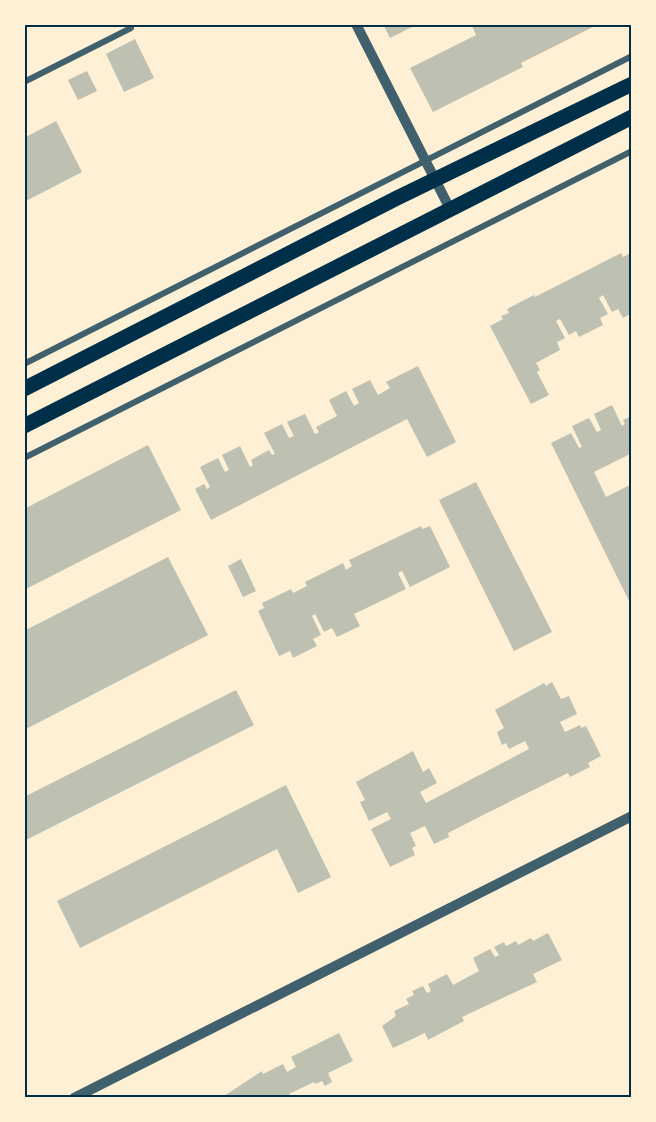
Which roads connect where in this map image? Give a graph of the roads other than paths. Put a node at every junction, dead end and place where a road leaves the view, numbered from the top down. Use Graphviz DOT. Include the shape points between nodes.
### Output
graph roads {
  1 [pos="129,24"];
  2 [pos="356,24"];
  3 [pos="632,56"];
  4 [pos="24,82"];
  5 [pos="632,84"];
  6 [pos="632,117"];
  7 [pos="632,151"];
  8 [pos="424,159"];
  9 [pos="435,180"];
  10 [pos="450,209"];
  11 [pos="24,364"];
  12 [pos="24,389"];
  13 [pos="24,426"];
  14 [pos="24,458"];
  15 [pos="632,816"];
  16 [pos="74,1098"];
  1 -- 4 [label="street" via="131,28"];
  2 -- 8 [label="street"];
  3 -- 8 [label="street"];
  5 -- 9 [label="main road"];
  6 -- 10 [label="main road"];
  7 -- 14 [label="street"];
  8 -- 9 [label="street"];
  8 -- 11 [label="street"];
  9 -- 10 [label="street"];
  9 -- 12 [label="main road"];
  10 -- 13 [label="main road"];
  15 -- 16 [label="street"];
}
